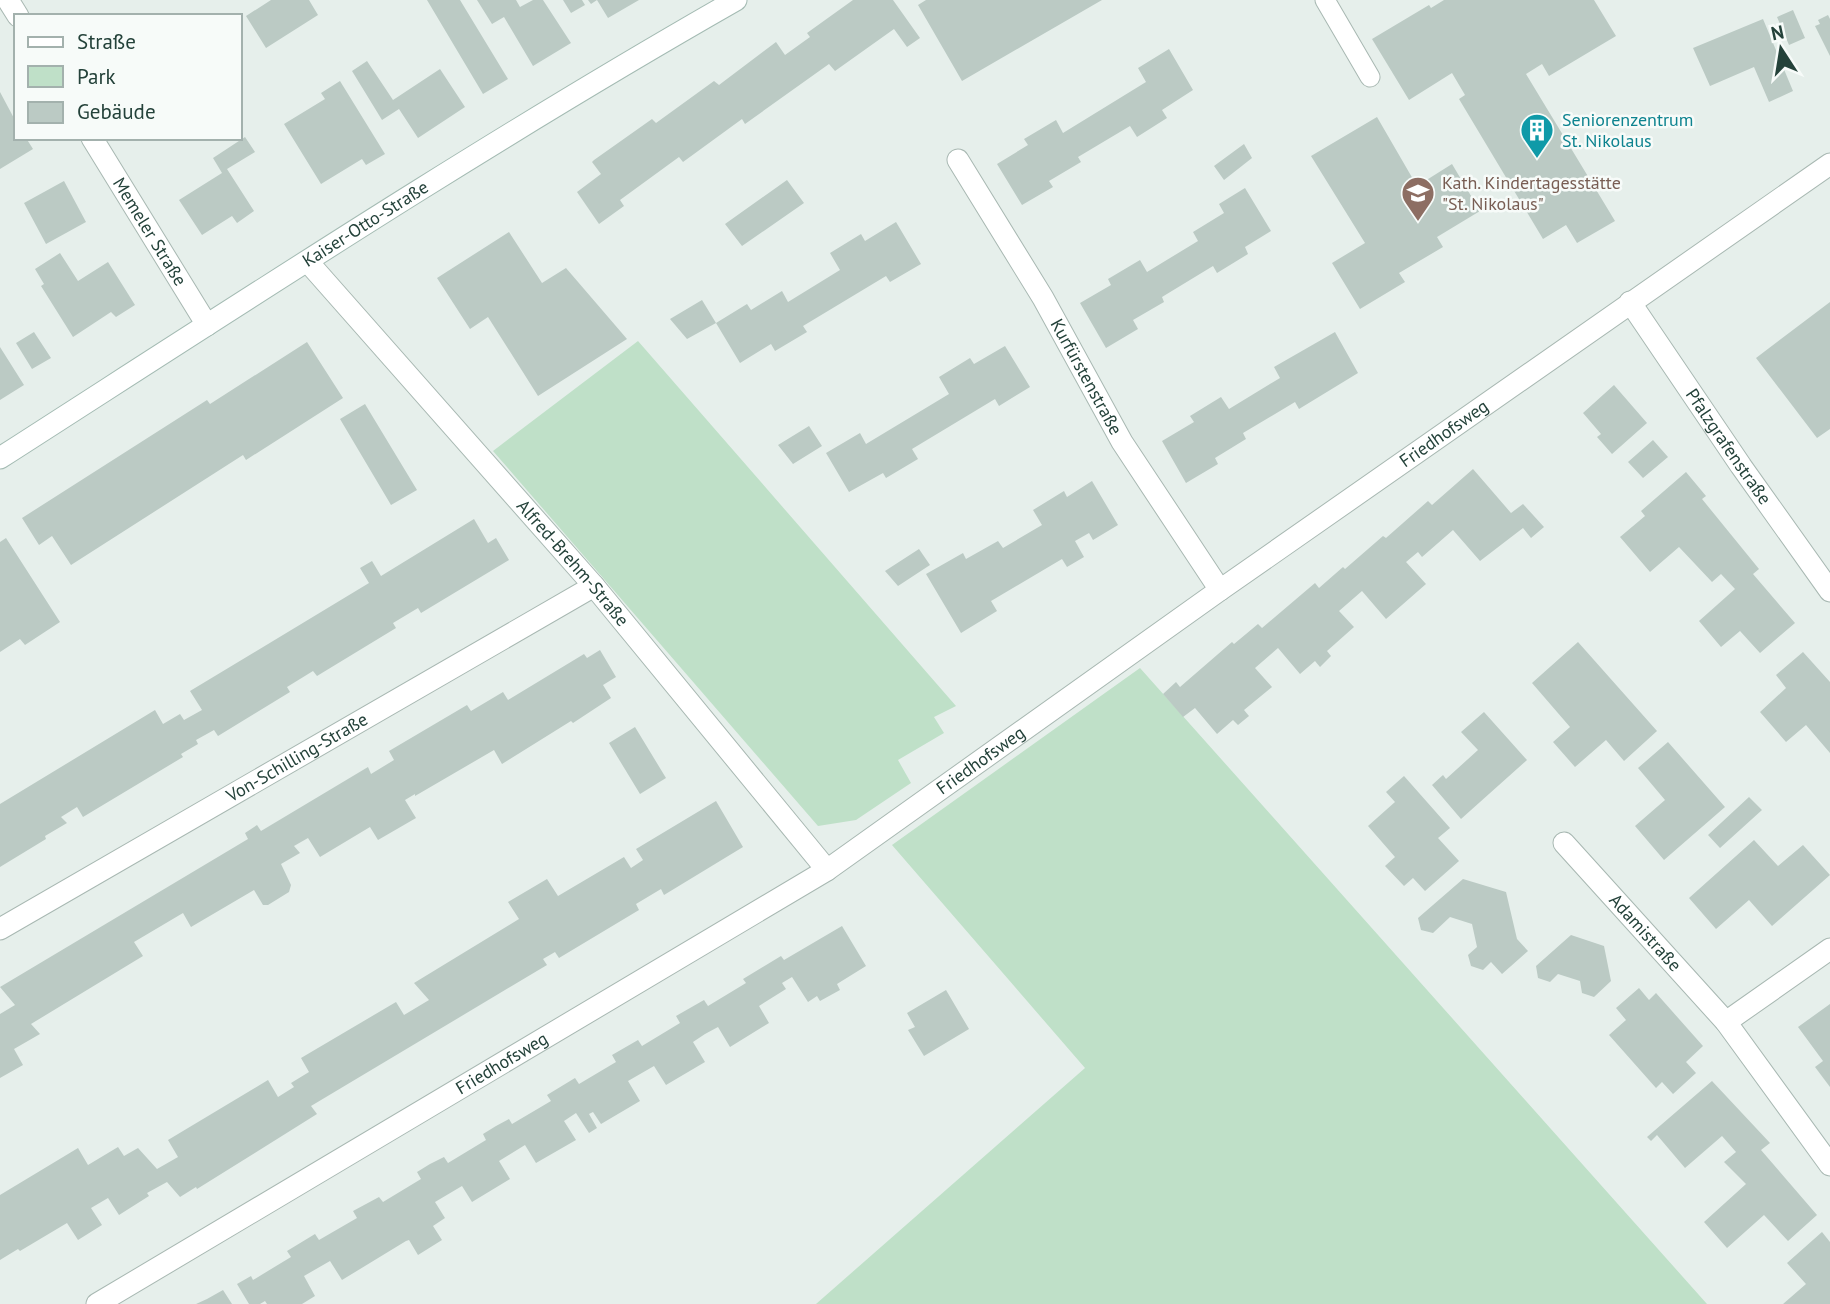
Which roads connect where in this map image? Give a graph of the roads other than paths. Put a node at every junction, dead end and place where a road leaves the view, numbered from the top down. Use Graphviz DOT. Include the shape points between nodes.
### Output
graph roads {
  1 [pos="736,0"];
  2 [pos="1325,0"];
  3 [pos="1370,77"];
  4 [pos="93,140"];
  5 [pos="958,160"];
  6 [pos="1830,164"];
  7 [pos="308,262"];
  8 [pos="1630,302"];
  9 [pos="206,325"];
  10 [pos="0,458"];
  11 [pos="594,586"];
  12 [pos="1220,590"];
  13 [pos="1830,590"];
  14 [pos="1564,843"];
  15 [pos="827,870"];
  16 [pos="0,929"];
  17 [pos="1830,949"];
  18 [pos="1726,1022"];
  19 [pos="1830,1165"];
  20 [pos="97,1304"];
  1 -- 7 [label="street, Kaiser-Otto-Straße" via="503,137"];
  2 -- 3 [label="lane"];
  4 -- 9 [label="street, Memeler Straße"];
  5 -- 12 [label="street, Kurfürstenstraße" via="1043,298 1122,442"];
  6 -- 8 [label="street, Friedhofsweg"];
  7 -- 9 [label="street, Kaiser-Otto-Straße"];
  7 -- 11 [label="street, Alfred-Brehm-Straße"];
  8 -- 12 [label="street, Friedhofsweg"];
  8 -- 13 [label="street, Pfalzgrafenstraße"];
  9 -- 10 [label="street, Kaiser-Otto-Straße"];
  11 -- 15 [label="street, Alfred-Brehm-Straße"];
  11 -- 16 [label="street, Von-Schilling-Straße"];
  12 -- 15 [label="street, Friedhofsweg"];
  14 -- 18 [label="street, Adamistraße"];
  15 -- 20 [label="street, Friedhofsweg"];
  17 -- 18 [label="street"];
  18 -- 19 [label="street, Adamistraße"];
}
